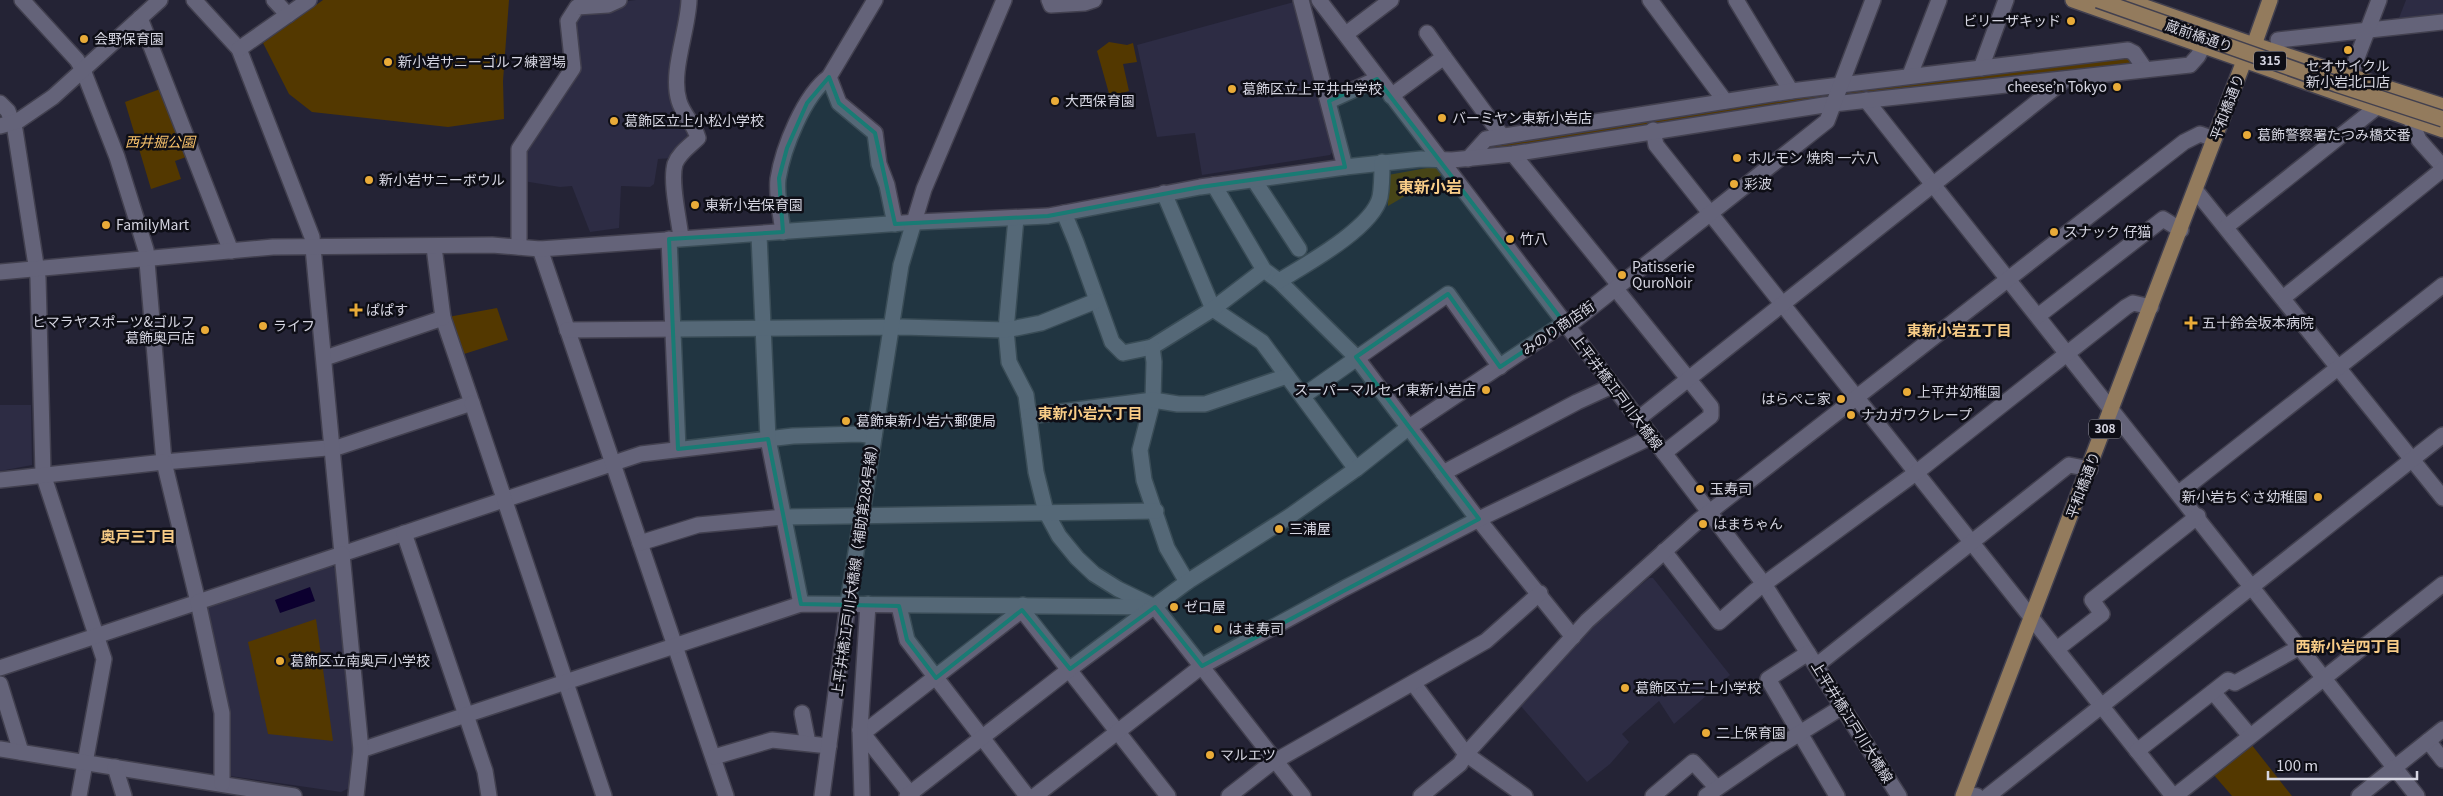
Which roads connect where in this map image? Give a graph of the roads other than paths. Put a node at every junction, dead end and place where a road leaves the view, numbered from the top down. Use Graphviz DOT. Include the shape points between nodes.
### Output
graph roads {
  1 [pos="22,0"];
  2 [pos="160,0"];
  3 [pos="194,0"];
  4 [pos="274,0"];
  5 [pos="309,0"];
  6 [pos="619,0"];
  7 [pos="689,0"];
  8 [pos="875,0"];
  9 [pos="1004,0"];
  10 [pos="1049,0"];
  11 [pos="1094,0"];
  12 [pos="1302,0"];
  13 [pos="1318,0"];
  14 [pos="1391,0"];
  15 [pos="1650,0"];
  16 [pos="1736,0"];
  17 [pos="1873,0"];
  18 [pos="1939,0"];
  19 [pos="2006,0"];
  20 [pos="2073,0"];
  21 [pos="2098,0"];
  22 [pos="2128,0"];
  23 [pos="2270,0"];
  24 [pos="2379,0"];
  25 [pos="288,15"];
  26 [pos="140,18"];
  27 [pos="2443,22"];
  28 [pos="2366,31"];
  29 [pos="1427,33"];
  30 [pos="1346,34"];
  31 [pos="2278,40"];
  32 [pos="2254,45"];
  33 [pos="2203,46"];
  34 [pos="239,49"];
  35 [pos="1444,57"];
  36 [pos="2244,61"];
  37 [pos="1981,68"];
  38 [pos="2145,69"];
  39 [pos="83,70"];
  40 [pos="1910,75"];
  41 [pos="2350,76"];
  42 [pos="829,77"];
  43 [pos="1377,78"];
  44 [pos="2066,79"];
  45 [pos="1842,84"];
  46 [pos="1792,91"];
  47 [pos="1391,96"];
  48 [pos="1866,100"];
  49 [pos="1329,101"];
  50 [pos="1725,101"];
  51 [pos="0,102"];
  52 [pos="1835,104"];
  53 [pos="2443,106"];
  54 [pos="2377,107"];
  55 [pos="2410,118"];
  56 [pos="2443,119"];
  57 [pos="6,125"];
  58 [pos="1652,130"];
  59 [pos="2443,130"];
  60 [pos="1502,136"];
  61 [pos="2214,139"];
  62 [pos="1513,154"];
  63 [pos="1468,159"];
  64 [pos="1439,160"];
  65 [pos="1382,162"];
  66 [pos="1345,167"];
  67 [pos="2443,168"];
  68 [pos="1254,180"];
  69 [pos="1214,185"];
  70 [pos="1934,186"];
  71 [pos="2196,191"];
  72 [pos="1164,193"];
  73 [pos="1064,213"];
  74 [pos="1710,213"];
  75 [pos="1016,218"];
  76 [pos="912,223"];
  77 [pos="895,224"];
  78 [pos="2226,227"];
  79 [pos="2181,230"];
  80 [pos="783,232"];
  81 [pos="760,235"];
  82 [pos="675,239"];
  83 [pos="314,246"];
  84 [pos="434,247"];
  85 [pos="519,247"];
  86 [pos="540,249"];
  87 [pos="1300,249"];
  88 [pos="231,251"];
  89 [pos="147,259"];
  90 [pos="36,269"];
  91 [pos="1264,270"];
  92 [pos="0,272"];
  93 [pos="2009,280"];
  94 [pos="1278,281"];
  95 [pos="2443,285"];
  96 [pos="1617,287"];
  97 [pos="2282,298"];
  98 [pos="1096,300"];
  99 [pos="1782,304"];
  100 [pos="2151,307"];
  101 [pos="1213,309"];
  102 [pos="2038,316"];
  103 [pos="443,318"];
  104 [pos="1565,324"];
  105 [pos="765,327"];
  106 [pos="890,327"];
  107 [pos="673,329"];
  108 [pos="567,330"];
  109 [pos="1006,330"];
  110 [pos="1152,347"];
  111 [pos="2067,354"];
  112 [pos="1356,357"];
  113 [pos="324,358"];
  114 [pos="1500,368"];
  115 [pos="2339,368"];
  116 [pos="1288,376"];
  117 [pos="1689,379"];
  118 [pos="1612,386"];
  119 [pos="1303,396"];
  120 [pos="1858,398"];
  121 [pos="1153,400"];
  122 [pos="472,402"];
  123 [pos="2112,411"];
  124 [pos="1029,416"];
  125 [pos="1638,419"];
  126 [pos="1409,428"];
  127 [pos="2443,435"];
  128 [pos="874,436"];
  129 [pos="1651,437"];
  130 [pos="768,439"];
  131 [pos="332,449"];
  132 [pos="678,449"];
  133 [pos="1664,453"];
  134 [pos="2412,459"];
  135 [pos="164,462"];
  136 [pos="613,463"];
  137 [pos="1356,469"];
  138 [pos="2090,469"];
  139 [pos="1917,472"];
  140 [pos="1443,473"];
  141 [pos="42,474"];
  142 [pos="0,480"];
  143 [pos="2179,493"];
  144 [pos="2443,498"];
  145 [pos="505,500"];
  146 [pos="1156,511"];
  147 [pos="1046,512"];
  148 [pos="1711,513"];
  149 [pos="862,515"];
  150 [pos="2198,516"];
  151 [pos="784,517"];
  152 [pos="1479,519"];
  153 [pos="404,533"];
  154 [pos="1972,542"];
  155 [pos="640,543"];
  156 [pos="1664,551"];
  157 [pos="342,554"];
  158 [pos="1187,582"];
  159 [pos="1764,584"];
  160 [pos="2443,584"];
  161 [pos="2251,586"];
  162 [pos="1540,593"];
  163 [pos="198,602"];
  164 [pos="848,603"];
  165 [pos="801,604"];
  166 [pos="868,604"];
  167 [pos="899,606"];
  168 [pos="1022,607"];
  169 [pos="1155,607"];
  170 [pos="2032,616"];
  171 [pos="96,636"];
  172 [pos="1573,636"];
  173 [pos="675,646"];
  174 [pos="2300,647"];
  175 [pos="2057,649"];
  176 [pos="1813,659"];
  177 [pos="1202,666"];
  178 [pos="0,668"];
  179 [pos="1070,669"];
  180 [pos="936,678"];
  181 [pos="2324,680"];
  182 [pos="567,682"];
  183 [pos="1413,683"];
  184 [pos="0,684"];
  185 [pos="2212,692"];
  186 [pos="1842,707"];
  187 [pos="2100,707"];
  188 [pos="802,713"];
  189 [pos="466,715"];
  190 [pos="2443,729"];
  191 [pos="860,730"];
  192 [pos="1118,731"];
  193 [pos="1800,732"];
  194 [pos="2250,736"];
  195 [pos="983,738"];
  196 [pos="2428,741"];
  197 [pos="808,743"];
  198 [pos="829,746"];
  199 [pos="0,749"];
  200 [pos="361,750"];
  201 [pos="2137,751"];
  202 [pos="21,752"];
  203 [pos="1466,754"];
  204 [pos="714,757"];
  205 [pos="2443,760"];
  206 [pos="1276,761"];
  207 [pos="85,763"];
  208 [pos="114,767"];
  209 [pos="2394,768"];
  210 [pos="222,784"];
  211 [pos="1712,792"];
  212 [pos="910,795"];
  213 [pos="1968,795"];
  214 [pos="79,796"];
  215 [pos="124,796"];
  216 [pos="294,796"];
  217 [pos="356,796"];
  218 [pos="489,796"];
  219 [pos="604,796"];
  220 [pos="726,796"];
  221 [pos="822,796"];
  222 [pos="862,796"];
  223 [pos="1027,796"];
  224 [pos="1035,796"];
  225 [pos="1168,796"];
  226 [pos="1229,796"];
  227 [pos="1303,796"];
  228 [pos="1421,796"];
  229 [pos="1525,796"];
  230 [pos="1653,796"];
  231 [pos="1836,796"];
  232 [pos="1899,796"];
  233 [pos="1988,796"];
  234 [pos="2174,796"];
  235 [pos="2359,796"];
  236 [pos="2418,796"];
  1 -- 39 [label="street"];
  2 -- 26 [label="street"];
  3 -- 34 [label="street"];
  4 -- 25 [label="street"];
  5 -- 25 [label="street"];
  6 -- 85 [label="street" via="608,5 577,7 568,21 573,68 519,149"];
  7 -- 82 [label="street" via="678,66 678,100 698,138 682,152 675,164"];
  8 -- 42 [label="street"];
  9 -- 76 [label="street, 上平井橋江戸川大橋線（補助第284号線）"];
  10 -- 11 [label="street" via="1051,5"];
  12 -- 49 [label="street"];
  13 -- 30 [label="street, 上平井橋江戸川大橋線"];
  14 -- 30 [label="street"];
  15 -- 50 [label="street"];
  16 -- 46 [label="street"];
  17 -- 45 [label="street, みのり商店街"];
  18 -- 40 [label="street"];
  19 -- 37 [label="street"];
  20 -- 33 [label="main road"];
  21 -- 56 [label="main road, 蔵前橋通り / 315, bridge"];
  22 -- 32 [label="main road"];
  23 -- 32 [label="main road, 308"];
  24 -- 28 [label="street"];
  25 -- 34 [label="street"];
  26 -- 39 [label="street"];
  26 -- 88 [label="street"];
  27 -- 28 [label="street"];
  28 -- 31 [label="street"];
  28 -- 41 [label="street"];
  29 -- 35 [label="street"];
  30 -- 43 [label="street, 上平井橋江戸川大橋線"];
  32 -- 36 [label="main road, 308"];
  32 -- 41 [label="main road, 315"];
  33 -- 36 [label="main road"];
  33 -- 38 [label="street" via="2190,65"];
  34 -- 83 [label="street"];
  35 -- 47 [label="street"];
  35 -- 60 [label="street"];
  36 -- 54 [label="main road, 315"];
  36 -- 61 [label="main road, 平和橋通り / 308"];
  37 -- 38 [label="street" via="2128,50"];
  37 -- 40 [label="street"];
  38 -- 44 [label="street"];
  39 -- 57 [label="street" via="53,97"];
  39 -- 89 [label="street" via="117,157"];
  40 -- 45 [label="street"];
  41 -- 53 [label="main road, 315"];
  42 -- 77 [label="street" via="839,103 875,133 879,164"];
  42 -- 80 [label="street" via="807,104 787,148 778,178"];
  43 -- 47 [label="street, 上平井橋江戸川大橋線"];
  43 -- 49 [label="street"];
  44 -- 48 [label="street"];
  44 -- 70 [label="street"];
  45 -- 46 [label="street"];
  45 -- 52 [label="street, みのり商店街"];
  46 -- 50 [label="street"];
  47 -- 64 [label="street, 上平井橋江戸川大橋線"];
  48 -- 52 [label="street"];
  48 -- 70 [label="street"];
  49 -- 66 [label="street"];
  50 -- 60 [label="street"];
  51 -- 57 [label="street" via="8,112"];
  52 -- 58 [label="street"];
  52 -- 74 [label="street, みのり商店街" via="1827,121"];
  54 -- 55 [label="main road, 315"];
  54 -- 78 [label="street"];
  55 -- 59 [label="main road, 315"];
  55 -- 67 [label="street" via="2419,140"];
  57 -- 90 [label="street"];
  58 -- 62 [label="street"];
  58 -- 74 [label="street" via="1656,145"];
  60 -- 63 [label="street" via="1486,139"];
  61 -- 71 [label="main road, 平和橋通り / 308"];
  61 -- 93 [label="street" via="2200,134 2189,138"];
  62 -- 63 [label="street"];
  62 -- 96 [label="street"];
  63 -- 64 [label="street"];
  64 -- 65 [label="street"];
  64 -- 104 [label="street, 上平井橋江戸川大橋線"];
  65 -- 66 [label="street"];
  65 -- 94 [label="street" via="1380,198 1369,218 1326,252"];
  66 -- 68 [label="street"];
  67 -- 97 [label="street"];
  68 -- 69 [label="street"];
  68 -- 87 [label="street"];
  69 -- 72 [label="street"];
  69 -- 91 [label="street"];
  70 -- 93 [label="street"];
  70 -- 99 [label="street"];
  71 -- 78 [label="street"];
  71 -- 79 [label="main road, 平和橋通り / 308"];
  72 -- 73 [label="street"];
  72 -- 101 [label="street"];
  73 -- 75 [label="street"];
  73 -- 98 [label="street"];
  74 -- 96 [label="street, みのり商店街"];
  74 -- 99 [label="street"];
  75 -- 76 [label="street"];
  75 -- 109 [label="street"];
  76 -- 77 [label="street"];
  76 -- 106 [label="street, 上平井橋江戸川大橋線（補助第284号線）"];
  77 -- 80 [label="street"];
  78 -- 97 [label="street"];
  79 -- 100 [label="main road, 平和橋通り / 308"];
  79 -- 102 [label="street" via="2163,220"];
  80 -- 81 [label="street"];
  81 -- 82 [label="street"];
  81 -- 105 [label="street"];
  82 -- 86 [label="street"];
  82 -- 107 [label="street"];
  83 -- 84 [label="street"];
  83 -- 88 [label="street"];
  83 -- 113 [label="street"];
  84 -- 85 [label="street"];
  84 -- 103 [label="street"];
  85 -- 86 [label="street"];
  86 -- 108 [label="street"];
  88 -- 89 [label="street"];
  89 -- 90 [label="street"];
  89 -- 135 [label="street"];
  90 -- 92 [label="street"];
  90 -- 141 [label="street"];
  91 -- 94 [label="street"];
  91 -- 101 [label="street"];
  93 -- 102 [label="street"];
  93 -- 120 [label="street"];
  94 -- 112 [label="street"];
  95 -- 115 [label="street"];
  96 -- 104 [label="street, みのり商店街" via="1573,322"];
  96 -- 117 [label="street"];
  97 -- 115 [label="street"];
  98 -- 109 [label="street" via="1041,323"];
  98 -- 110 [label="street" via="1112,342 1123,353"];
  99 -- 117 [label="street"];
  99 -- 120 [label="street"];
  100 -- 111 [label="street" via="2133,303"];
  100 -- 123 [label="main road, 平和橋通り / 308"];
  101 -- 110 [label="street"];
  101 -- 116 [label="street" via="1262,342"];
  102 -- 111 [label="street"];
  103 -- 113 [label="street"];
  103 -- 122 [label="street"];
  104 -- 114 [label="street, みのり商店街"];
  104 -- 118 [label="street, 上平井橋江戸川大橋線"];
  105 -- 106 [label="street"];
  105 -- 107 [label="street"];
  105 -- 130 [label="street"];
  106 -- 109 [label="street"];
  106 -- 128 [label="street, 上平井橋江戸川大橋線（補助第284号線）"];
  107 -- 108 [label="street"];
  107 -- 132 [label="street"];
  108 -- 136 [label="street"];
  109 -- 124 [label="street" via="1009,362 1026,394"];
  110 -- 121 [label="street"];
  111 -- 123 [label="street"];
  111 -- 139 [label="street"];
  112 -- 114 [label="street" via="1448,294"];
  112 -- 119 [label="street"];
  112 -- 126 [label="street"];
  113 -- 131 [label="street"];
  114 -- 126 [label="street, みのり商店街"];
  115 -- 134 [label="street"];
  115 -- 143 [label="street"];
  116 -- 119 [label="street"];
  116 -- 121 [label="street" via="1205,404"];
  117 -- 125 [label="street"];
  117 -- 133 [label="street" via="1711,407 1711,416"];
  118 -- 125 [label="street, 上平井橋江戸川大橋線"];
  118 -- 140 [label="street"];
  119 -- 137 [label="street"];
  120 -- 139 [label="street"];
  120 -- 148 [label="street"];
  121 -- 124 [label="street"];
  121 -- 146 [label="street" via="1140,450 1144,480"];
  122 -- 131 [label="street"];
  122 -- 145 [label="street"];
  123 -- 138 [label="main road, 平和橋通り / 308"];
  123 -- 143 [label="street"];
  124 -- 147 [label="street" via="1036,472"];
  125 -- 129 [label="street, 上平井橋江戸川大橋線"];
  126 -- 137 [label="street, みのり商店街"];
  126 -- 140 [label="street"];
  127 -- 134 [label="street"];
  128 -- 130 [label="street" via="852,434"];
  128 -- 149 [label="street, 上平井橋江戸川大橋線（補助第284号線）"];
  129 -- 133 [label="street, 上平井橋江戸川大橋線"];
  129 -- 152 [label="street"];
  130 -- 132 [label="street"];
  130 -- 151 [label="street"];
  131 -- 135 [label="street"];
  131 -- 157 [label="street"];
  132 -- 136 [label="street" via="642,454"];
  133 -- 148 [label="street, 上平井橋江戸川大橋線"];
  134 -- 144 [label="street"];
  134 -- 161 [label="street"];
  135 -- 141 [label="street"];
  135 -- 163 [label="street"];
  136 -- 145 [label="street"];
  136 -- 155 [label="street"];
  137 -- 158 [label="street, みのり商店街"];
  138 -- 154 [label="street" via="2069,466"];
  138 -- 170 [label="main road, 平和橋通り / 308"];
  139 -- 154 [label="street"];
  139 -- 159 [label="street"];
  140 -- 152 [label="street"];
  141 -- 142 [label="street"];
  141 -- 171 [label="street"];
  143 -- 150 [label="street"];
  145 -- 153 [label="street"];
  145 -- 182 [label="street"];
  146 -- 147 [label="street"];
  146 -- 158 [label="street" via="1167,548"];
  147 -- 149 [label="street"];
  147 -- 169 [label="street" via="1059,536 1094,574"];
  148 -- 156 [label="street"];
  148 -- 159 [label="street, 上平井橋江戸川大橋線"];
  149 -- 151 [label="street"];
  149 -- 164 [label="street, 上平井橋江戸川大橋線（補助第284号線）"];
  150 -- 161 [label="street"];
  150 -- 175 [label="street" via="2092,600 2102,614"];
  151 -- 155 [label="street" via="698,525"];
  151 -- 165 [label="street"];
  152 -- 162 [label="street"];
  152 -- 177 [label="street"];
  153 -- 157 [label="street"];
  153 -- 189 [label="street"];
  154 -- 170 [label="street"];
  154 -- 176 [label="street"];
  155 -- 173 [label="street"];
  156 -- 159 [label="street" via="1719,622"];
  156 -- 172 [label="street"];
  157 -- 163 [label="street"];
  157 -- 200 [label="street"];
  158 -- 169 [label="street, みのり商店街"];
  159 -- 176 [label="street, 上平井橋江戸川大橋線"];
  160 -- 181 [label="street"];
  161 -- 174 [label="street"];
  161 -- 187 [label="street"];
  162 -- 172 [label="street"];
  162 -- 183 [label="street" via="1486,641"];
  163 -- 171 [label="street"];
  163 -- 210 [label="street" via="222,713"];
  164 -- 165 [label="street"];
  164 -- 166 [label="street"];
  164 -- 198 [label="street, 上平井橋江戸川大橋線（補助第284号線）"];
  165 -- 173 [label="street"];
  166 -- 167 [label="street"];
  166 -- 191 [label="street"];
  167 -- 168 [label="street"];
  167 -- 180 [label="street" via="907,640"];
  168 -- 169 [label="street"];
  168 -- 179 [label="street"];
  168 -- 180 [label="street"];
  169 -- 177 [label="street"];
  169 -- 179 [label="street, みのり商店街"];
  170 -- 175 [label="street"];
  170 -- 213 [label="main road, 平和橋通り / 308"];
  171 -- 178 [label="street"];
  171 -- 207 [label="street" via="104,659"];
  172 -- 203 [label="street"];
  173 -- 182 [label="street"];
  173 -- 204 [label="street"];
  174 -- 181 [label="street"];
  174 -- 185 [label="street" via="2235,683 2228,680"];
  175 -- 187 [label="street"];
  176 -- 186 [label="street, 上平井橋江戸川大橋線"];
  176 -- 193 [label="street" via="1768,679"];
  177 -- 192 [label="street"];
  177 -- 206 [label="street"];
  179 -- 192 [label="street"];
  179 -- 195 [label="street, みのり商店街"];
  180 -- 191 [label="street" via="867,730"];
  180 -- 195 [label="street"];
  181 -- 194 [label="street"];
  181 -- 209 [label="street"];
  182 -- 189 [label="street"];
  182 -- 219 [label="street"];
  183 -- 203 [label="street"];
  183 -- 206 [label="street"];
  184 -- 202 [label="street"];
  185 -- 194 [label="street"];
  185 -- 201 [label="street"];
  186 -- 193 [label="street"];
  186 -- 232 [label="street, 上平井橋江戸川大橋線"];
  187 -- 201 [label="street"];
  187 -- 233 [label="street"];
  188 -- 197 [label="street"];
  189 -- 200 [label="street"];
  189 -- 218 [label="street" via="485,771"];
  190 -- 196 [label="street"];
  191 -- 212 [label="street"];
  191 -- 222 [label="street"];
  192 -- 224 [label="street"];
  192 -- 225 [label="street"];
  193 -- 211 [label="street"];
  193 -- 231 [label="street"];
  194 -- 234 [label="street"];
  195 -- 212 [label="street, みのり商店街"];
  195 -- 223 [label="street"];
  196 -- 205 [label="street"];
  196 -- 209 [label="street"];
  197 -- 198 [label="street"];
  197 -- 204 [label="street" via="772,740"];
  198 -- 221 [label="street, 上平井橋江戸川大橋線（補助第284号線）"];
  199 -- 202 [label="street"];
  200 -- 217 [label="street"];
  201 -- 234 [label="street"];
  202 -- 207 [label="street"];
  203 -- 228 [label="street" via="1460,764"];
  203 -- 229 [label="street"];
  204 -- 220 [label="street"];
  206 -- 226 [label="street"];
  206 -- 227 [label="street"];
  207 -- 208 [label="street"];
  207 -- 214 [label="street"];
  208 -- 210 [label="street"];
  208 -- 215 [label="street"];
  209 -- 235 [label="street"];
  209 -- 236 [label="street"];
  210 -- 216 [label="street"];
  211 -- 230 [label="street" via="1693,762"];
}
